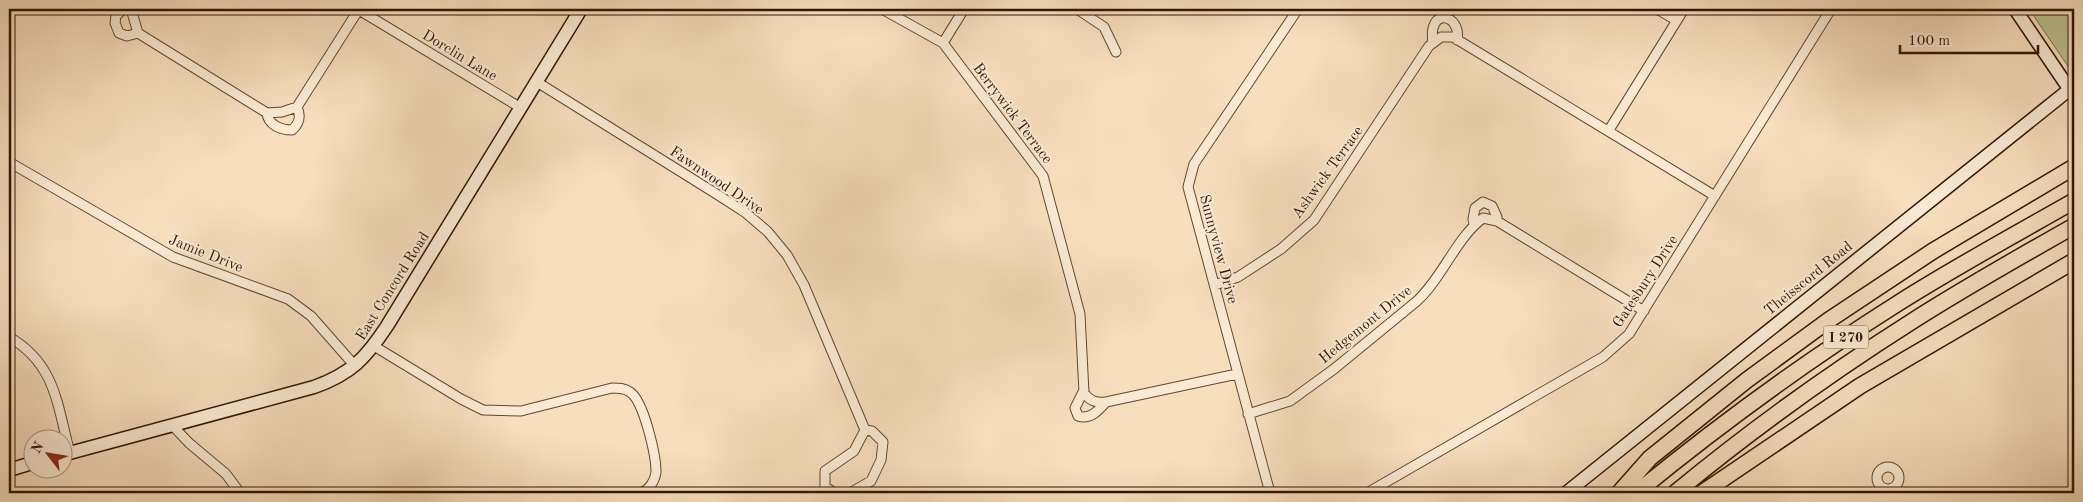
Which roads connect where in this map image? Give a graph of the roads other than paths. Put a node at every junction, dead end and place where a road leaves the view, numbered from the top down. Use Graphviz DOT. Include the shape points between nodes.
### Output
graph roads {
  1 [pos="130,9"];
  2 [pos="359,9"];
  3 [pos="581,9"];
  4 [pos="882,9"];
  5 [pos="964,9"];
  6 [pos="1076,9"];
  7 [pos="1298,9"];
  8 [pos="1657,9"];
  9 [pos="1684,9"];
  10 [pos="1831,9"];
  11 [pos="2015,9"];
  12 [pos="1676,20"];
  13 [pos="138,32"];
  14 [pos="1457,40"];
  15 [pos="943,43"];
  16 [pos="1433,43"];
  17 [pos="1116,52"];
  18 [pos="537,82"];
  19 [pos="2072,93"];
  20 [pos="298,107"];
  21 [pos="521,108"];
  22 [pos="267,113"];
  23 [pos="1609,130"];
  24 [pos="9,162"];
  25 [pos="2068,170"];
  26 [pos="1715,196"];
  27 [pos="2072,202"];
  28 [pos="1496,221"];
  29 [pos="1474,224"];
  30 [pos="2072,228"];
  31 [pos="2074,261"];
  32 [pos="1215,285"];
  33 [pos="1644,311"];
  34 [pos="9,337"];
  35 [pos="374,346"];
  36 [pos="355,366"];
  37 [pos="1237,374"];
  38 [pos="1084,390"];
  39 [pos="1106,402"];
  40 [pos="1248,414"];
  41 [pos="172,425"];
  42 [pos="61,430"];
  43 [pos="865,430"];
  44 [pos="72,452"];
  45 [pos="22,466"];
  46 [pos="9,470"];
  47 [pos="240,493"];
  48 [pos="643,493"];
  49 [pos="835,493"];
  50 [pos="850,493"];
  51 [pos="1270,493"];
  52 [pos="1367,493"];
  53 [pos="1566,493"];
  54 [pos="1619,493"];
  55 [pos="1636,493"];
  56 [pos="1676,493"];
  57 [pos="1702,493"];
  1 -- 13 [label="street"];
  1 -- 13 [label="street" via="123,9 116,16 119,33 127,36"];
  2 -- 20 [label="street, Dorclin Lane"];
  2 -- 21 [label="street, Dorclin Lane"];
  3 -- 18 [label="street, East Concord Road"];
  4 -- 15 [label="street, Berrywick Terrace"];
  5 -- 15 [label="street"];
  6 -- 17 [label="street" via="1104,26"];
  7 -- 32 [label="street, Sunnyview Drive" via="1194,164 1188,187"];
  8 -- 12 [label="street"];
  9 -- 12 [label="street"];
  10 -- 26 [label="street, Gatesbury Drive"];
  11 -- 19 [label="street"];
  12 -- 23 [label="street"];
  13 -- 22 [label="street, Dorclin Lane"];
  14 -- 16 [label="street" via="1441,37"];
  14 -- 16 [label="street, Ashwick Terrace" via="1454,22 1442,18 1432,26"];
  14 -- 23 [label="street"];
  15 -- 38 [label="street, Berrywick Terrace" via="1043,176 1080,314"];
  16 -- 32 [label="street, Ashwick Terrace" via="1314,220 1260,263 1238,277"];
  18 -- 21 [label="street, East Concord Road"];
  18 -- 43 [label="street, Fawnwood Drive" via="715,192 768,232 787,255 804,285"];
  19 -- 53 [label="street, Theisscord Road"];
  20 -- 22 [label="street"];
  20 -- 22 [label="street, Dorclin Lane" via="299,121 292,130 273,124"];
  21 -- 35 [label="street, East Concord Road"];
  23 -- 26 [label="street"];
  24 -- 36 [label="street, Jamie Drive" via="173,257 288,299 311,316"];
  25 -- 54 [label="highway" via="1889,280 1788,350 1650,458"];
  26 -- 33 [label="street, Gatesbury Drive"];
  27 -- 55 [label="highway, I 270" via="1943,276 1815,358 1732,417"];
  28 -- 29 [label="street" via="1483,218"];
  28 -- 29 [label="street, Hedgemont Drive" via="1492,206 1483,202 1475,208"];
  28 -- 33 [label="street, Hedgemont Drive"];
  29 -- 40 [label="street, Hedgemont Drive" via="1428,291 1417,301 1290,401"];
  30 -- 56 [label="highway, I 270" via="1954,295 1866,351 1784,408"];
  31 -- 57 [label="highway" via="1860,386"];
  32 -- 37 [label="street, Sunnyview Drive"];
  33 -- 52 [label="street, Gatesbury Drive" via="1629,334 1602,357"];
  34 -- 42 [label="street" via="34,355 49,376"];
  35 -- 36 [label="street, East Concord Road"];
  35 -- 48 [label="street" via="483,410 521,412 612,388 632,393 639,404 655,459 656,474 652,485"];
  36 -- 41 [label="street, East Concord Road" via="340,377 314,387"];
  37 -- 39 [label="street, Berrywick Terrace"];
  37 -- 40 [label="street, Sunnyview Drive"];
  38 -- 39 [label="street" via="1089,400"];
  38 -- 39 [label="street, Berrywick Terrace" via="1075,408 1078,416 1084,418 1094,414"];
  40 -- 51 [label="street, Sunnyview Drive"];
  41 -- 44 [label="street, East Concord Road"];
  41 -- 47 [label="street" via="226,474"];
  43 -- 49 [label="street" via="854,451 825,472 825,487"];
  43 -- 50 [label="street, Fawnwood Drive" via="872,431 882,442 881,460 872,481"];
  45 -- 46 [label="street"];
}
